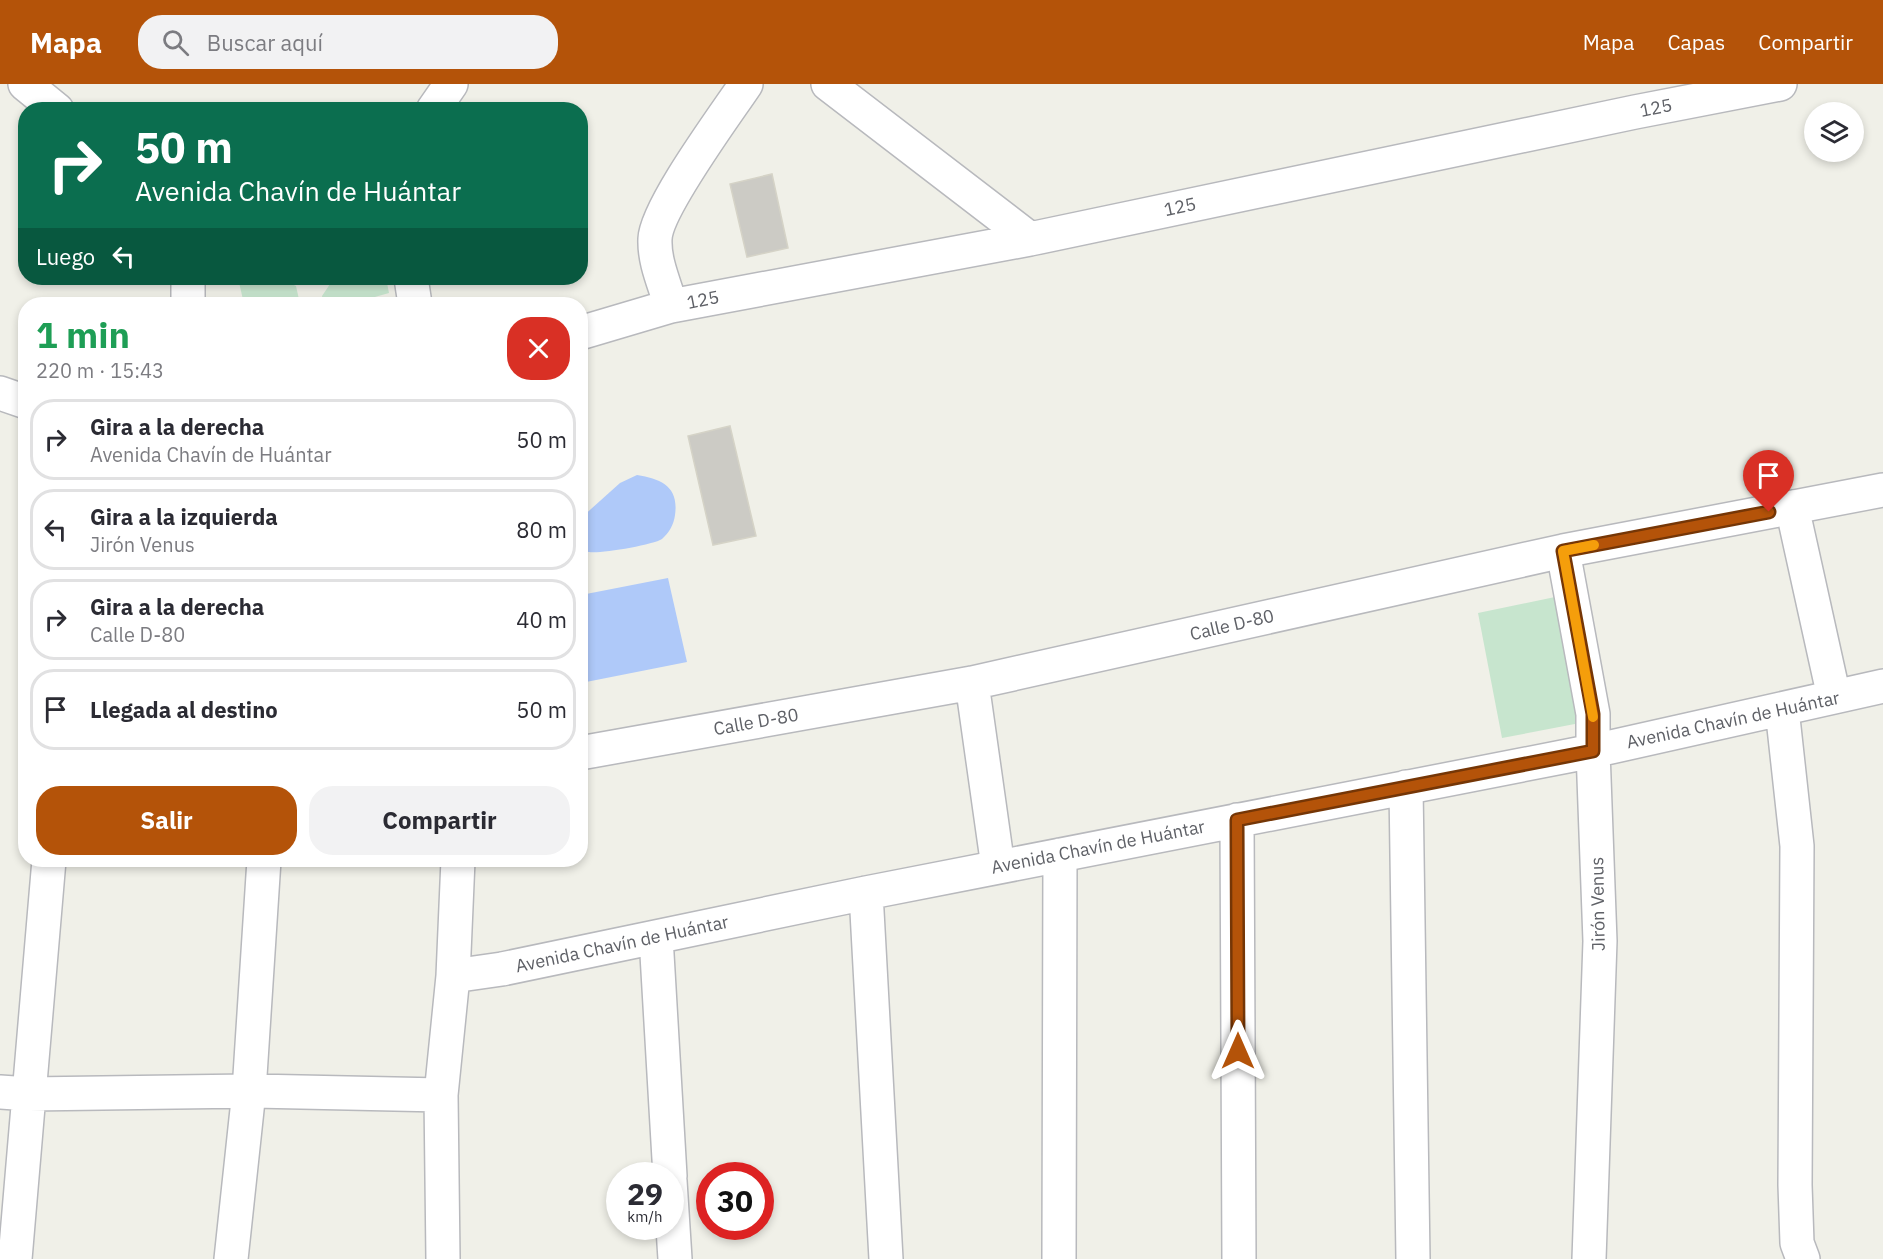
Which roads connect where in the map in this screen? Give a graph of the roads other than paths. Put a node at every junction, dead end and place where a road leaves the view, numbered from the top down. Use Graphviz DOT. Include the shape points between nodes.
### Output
graph roads {
  1 [pos="25,84"];
  2 [pos="746,84"];
  3 [pos="828,84"];
  4 [pos="1780,84"];
  5 [pos="1632,98"];
  6 [pos="47,102"];
  7 [pos="1030,239"];
  8 [pos="671,306"];
  9 [pos="588,331"];
  10 [pos="0,393"];
  11 [pos="18,399"];
  12 [pos="1883,490"];
  13 [pos="1792,507"];
  14 [pos="1563,551"];
  15 [pos="972,683"];
  16 [pos="1883,686"];
  17 [pos="1834,697"];
  18 [pos="1782,709"];
  19 [pos="1593,751"];
  20 [pos="588,752"];
  21 [pos="1407,787"];
  22 [pos="1237,820"];
  23 [pos="1060,855"];
  24 [pos="47,867"];
  25 [pos="264,867"];
  26 [pos="458,867"];
  27 [pos="998,867"];
  28 [pos="866,892"];
  29 [pos="656,937"];
  30 [pos="453,976"];
  31 [pos="249,1091"];
  32 [pos="15,1093"];
  33 [pos="441,1095"];
  34 [pos="669,1162"];
  35 [pos="674,1240"];
  36 [pos="15,1259"];
  37 [pos="231,1259"];
  38 [pos="443,1259"];
  39 [pos="675,1259"];
  40 [pos="886,1259"];
  41 [pos="1059,1259"];
  42 [pos="1239,1259"];
  43 [pos="1413,1259"];
  44 [pos="1589,1259"];
  45 [pos="1803,1259"];
  1 -- 6 [label="street"];
  2 -- 8 [label="street" via="660,219 654,237 656,256"];
  3 -- 7 [label="street"];
  4 -- 5 [label="street, 125"];
  5 -- 7 [label="street, 125"];
  7 -- 8 [label="street, 125"];
  8 -- 9 [label="street, 125"];
  10 -- 11 [label="street"];
  12 -- 13 [label="street, Calle D-80"];
  13 -- 14 [label="street, Calle D-80"];
  13 -- 17 [label="street"];
  14 -- 15 [label="street, Calle D-80"];
  14 -- 19 [label="street, Jirón Venus" via="1593,714"];
  15 -- 20 [label="street, Calle D-80"];
  15 -- 27 [label="street"];
  16 -- 17 [label="street, Avenida Chavín de Huántar"];
  17 -- 18 [label="street, Avenida Chavín de Huántar"];
  18 -- 19 [label="street, Avenida Chavín de Huántar"];
  18 -- 45 [label="street" via="1797,846 1795,1185 1797,1243"];
  19 -- 21 [label="street, Avenida Chavín de Huántar"];
  19 -- 44 [label="street, Jirón Venus" via="1600,941"];
  21 -- 22 [label="street, Avenida Chavín de Huántar"];
  21 -- 43 [label="street"];
  22 -- 23 [label="street, Avenida Chavín de Huántar"];
  22 -- 42 [label="street"];
  23 -- 27 [label="street, Avenida Chavín de Huántar"];
  23 -- 41 [label="street"];
  24 -- 32 [label="street"];
  25 -- 31 [label="street"];
  26 -- 30 [label="street"];
  27 -- 28 [label="street, Avenida Chavín de Huántar"];
  28 -- 29 [label="street, Avenida Chavín de Huántar"];
  28 -- 40 [label="street"];
  29 -- 30 [label="street, Avenida Chavín de Huántar"];
  29 -- 34 [label="street"];
  30 -- 33 [label="street"];
  31 -- 32 [label="street"];
  31 -- 33 [label="street"];
  31 -- 37 [label="street"];
  32 -- 36 [label="street"];
  33 -- 38 [label="street"];
  35 -- 39 [label="street"];
}
